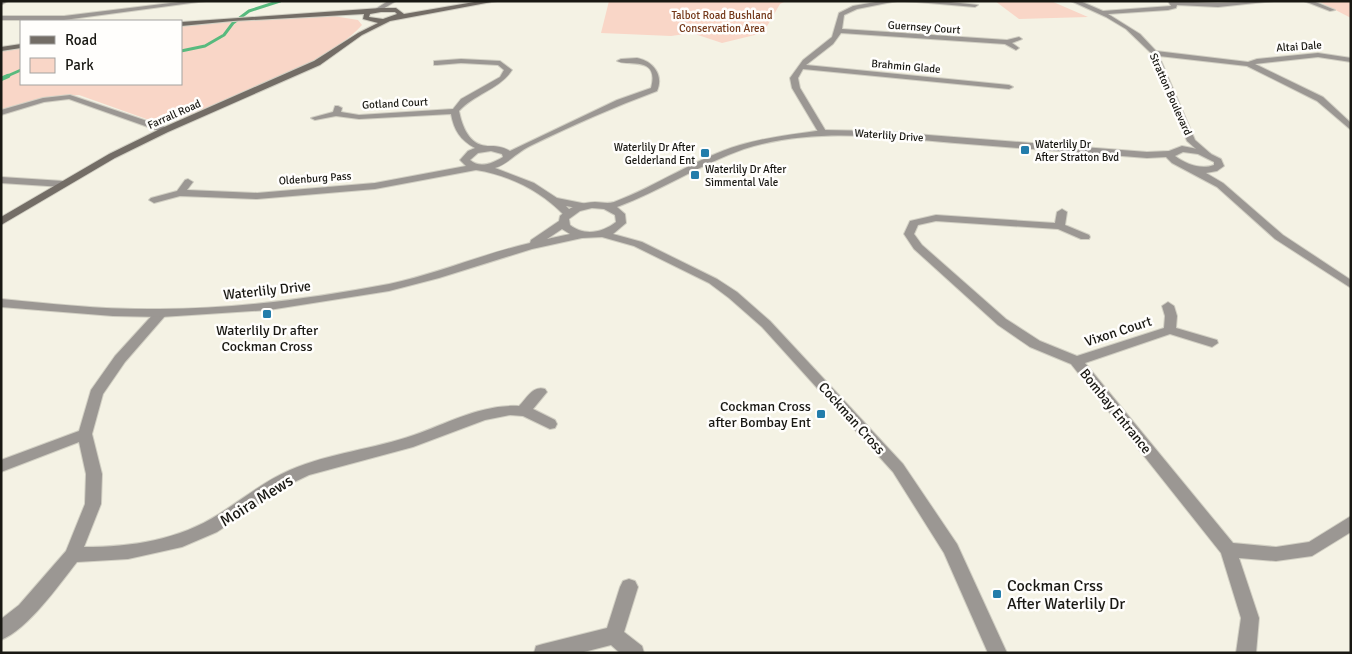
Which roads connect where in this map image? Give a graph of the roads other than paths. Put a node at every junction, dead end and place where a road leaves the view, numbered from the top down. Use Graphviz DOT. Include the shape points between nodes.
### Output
graph roads {
  1 [pos="5,1"];
  2 [pos="148,1"];
  3 [pos="203,1"];
  4 [pos="394,1"];
  5 [pos="494,1"];
  6 [pos="894,1"];
  7 [pos="908,1"];
  8 [pos="1074,1"];
  9 [pos="1271,1"];
  10 [pos="1306,1"];
  11 [pos="1172,2"];
  12 [pos="1,3"];
  13 [pos="975,5"];
  14 [pos="147,9"];
  15 [pos="1332,10"];
  16 [pos="374,11"];
  17 [pos="1104,12"];
  18 [pos="398,13"];
  19 [pos="321,14"];
  20 [pos="1,18"];
  21 [pos="366,19"];
  22 [pos="388,20"];
  23 [pos="182,24"];
  24 [pos="839,31"];
  25 [pos="360,34"];
  26 [pos="1018,39"];
  27 [pos="1007,42"];
  28 [pos="20,45"];
  29 [pos="1,47"];
  30 [pos="1016,48"];
  31 [pos="647,53"];
  32 [pos="1154,53"];
  33 [pos="642,60"];
  34 [pos="1351,60"];
  35 [pos="621,61"];
  36 [pos="437,63"];
  37 [pos="1250,64"];
  38 [pos="801,68"];
  39 [pos="1017,92"];
  40 [pos="455,110"];
  41 [pos="1336,112"];
  42 [pos="1,113"];
  43 [pos="1351,113"];
  44 [pos="315,118"];
  45 [pos="1351,128"];
  46 [pos="165,130"];
  47 [pos="823,133"];
  48 [pos="1191,141"];
  49 [pos="473,148"];
  50 [pos="1182,149"];
  51 [pos="1171,154"];
  52 [pos="1207,154"];
  53 [pos="1147,155"];
  54 [pos="504,156"];
  55 [pos="466,163"];
  56 [pos="1181,164"];
  57 [pos="481,167"];
  58 [pos="1192,168"];
  59 [pos="1213,169"];
  60 [pos="450,172"];
  61 [pos="514,176"];
  62 [pos="1,180"];
  63 [pos="188,182"];
  64 [pos="63,184"];
  65 [pos="1220,185"];
  66 [pos="180,193"];
  67 [pos="642,196"];
  68 [pos="154,200"];
  69 [pos="557,201"];
  70 [pos="583,206"];
  71 [pos="609,207"];
  72 [pos="566,218"];
  73 [pos="621,219"];
  74 [pos="1,222"];
  75 [pos="581,234"];
  76 [pos="602,234"];
  77 [pos="1085,237"];
  78 [pos="638,244"];
  79 [pos="529,246"];
  80 [pos="1351,285"];
  81 [pos="1,303"];
  82 [pos="1168,306"];
  83 [pos="161,313"];
  84 [pos="1170,330"];
  85 [pos="1212,343"];
  86 [pos="1076,361"];
  87 [pos="540,392"];
  88 [pos="523,411"];
  89 [pos="550,424"];
  90 [pos="85,434"];
  91 [pos="1,466"];
  92 [pos="1351,523"];
  93 [pos="1228,550"];
  94 [pos="73,555"];
  95 [pos="629,587"];
  96 [pos="1,630"];
  97 [pos="614,634"];
  98 [pos="542,653"];
  99 [pos="635,653"];
  100 [pos="998,653"];
  101 [pos="1246,653"];
  1 -- 12 [label="street"];
  2 -- 14 [label="street"];
  3 -- 14 [label="street"];
  4 -- 16 [label="street"];
  4 -- 18 [label="street" via="393,7"];
  5 -- 18 [label="main road"];
  6 -- 24 [label="street" via="846,10 841,14"];
  7 -- 13 [label="street"];
  8 -- 17 [label="street, Stratton Boulevard"];
  9 -- 11 [label="street" via="1226,5"];
  10 -- 15 [label="street"];
  11 -- 17 [label="street" via="1174,7"];
  14 -- 20 [label="street" via="64,18"];
  16 -- 18 [label="main road"];
  16 -- 19 [label="main road"];
  16 -- 21 [label="main road" via="365,15"];
  17 -- 32 [label="street, Stratton Boulevard" via="1135,33"];
  18 -- 22 [label="main road"];
  19 -- 21 [label="main road"];
  19 -- 23 [label="main road"];
  21 -- 22 [label="main road"];
  21 -- 25 [label="main road, Farrall Road"];
  22 -- 25 [label="main road, Farrall Road"];
  24 -- 27 [label="street, Guernsey Court"];
  24 -- 38 [label="street" via="830,45 815,52"];
  25 -- 46 [label="main road, Farrall Road" via="317,63"];
  26 -- 27 [label="street, Guernsey Court"];
  27 -- 30 [label="street, Guernsey Court"];
  28 -- 29 [label="main road"];
  31 -- 33 [label="street"];
  32 -- 37 [label="street"];
  32 -- 48 [label="street, Stratton Boulevard"];
  33 -- 35 [label="street"];
  33 -- 54 [label="street" via="654,71 654,89"];
  34 -- 37 [label="street, Altai Dale" via="1318,56"];
  36 -- 40 [label="street" via="459,58 500,63 508,70 503,78"];
  37 -- 41 [label="street" via="1320,99"];
  38 -- 39 [label="street, Brahmin Glade" via="1013,84"];
  38 -- 47 [label="street" via="794,78 795,86"];
  40 -- 44 [label="street, Gotland Court" via="359,116 337,109"];
  40 -- 49 [label="street" via="458,130"];
  41 -- 43 [label="street"];
  41 -- 45 [label="street"];
  42 -- 46 [label="street" via="44,100 70,97"];
  46 -- 64 [label="main road, Farrall Road"];
  47 -- 53 [label="street, Waterlily Drive" via="877,134"];
  47 -- 67 [label="street, Waterlily Drive" via="776,138 742,147"];
  48 -- 50 [label="street, Stratton Boulevard"];
  48 -- 52 [label="street, Stratton Boulevard"];
  49 -- 54 [label="street"];
  49 -- 55 [label="street"];
  50 -- 51 [label="street, Stratton Boulevard"];
  50 -- 52 [label="street"];
  51 -- 53 [label="street, Waterlily Drive"];
  51 -- 56 [label="street"];
  52 -- 59 [label="street" via="1219,163"];
  53 -- 56 [label="street, Waterlily Drive"];
  54 -- 57 [label="street, Oldenburg Pass" via="499,164"];
  54 -- 61 [label="street"];
  55 -- 57 [label="street"];
  55 -- 60 [label="street, Oldenburg Pass"];
  56 -- 58 [label="street, Waterlily Drive"];
  57 -- 60 [label="street, Oldenburg Pass"];
  57 -- 61 [label="street"];
  58 -- 59 [label="street"];
  58 -- 65 [label="street"];
  59 -- 65 [label="street"];
  60 -- 66 [label="street, Oldenburg Pass" via="375,186 257,196"];
  61 -- 69 [label="street"];
  62 -- 64 [label="street"];
  63 -- 66 [label="street"];
  64 -- 74 [label="main road, Farrall Road"];
  65 -- 80 [label="street" via="1279,237"];
  66 -- 68 [label="street, Oldenburg Pass"];
  67 -- 71 [label="street, Waterlily Drive"];
  67 -- 73 [label="street, Waterlily Drive"];
  69 -- 70 [label="street"];
  69 -- 72 [label="street"];
  70 -- 71 [label="street"];
  70 -- 72 [label="street, Waterlily Drive"];
  71 -- 73 [label="street, Cockman Cross"];
  72 -- 75 [label="street" via="568,230"];
  72 -- 79 [label="street, Waterlily Drive"];
  73 -- 76 [label="street, Waterlily Drive" via="617,227"];
  73 -- 78 [label="street, Cockman Cross"];
  75 -- 76 [label="street, Waterlily Drive"];
  75 -- 79 [label="street, Waterlily Drive"];
  76 -- 78 [label="street, Cockman Cross"];
  77 -- 86 [label="street, Bombay Entrance" via="1061,219 1038,226 936,218 914,223 909,234 918,247 1002,322 1035,344"];
  78 -- 100 [label="street, Cockman Cross" via="713,281 753,312 898,468 951,549"];
  79 -- 83 [label="street, Waterlily Drive" via="388,288 269,306"];
  81 -- 83 [label="street, Waterlily Drive"];
  82 -- 84 [label="street, Vixon Court"];
  83 -- 90 [label="street" via="120,359 96,393"];
  84 -- 85 [label="street, Vixon Court"];
  84 -- 86 [label="street, Vixon Court"];
  86 -- 93 [label="street, Bombay Entrance"];
  87 -- 88 [label="street"];
  88 -- 89 [label="street, Moira Mews"];
  88 -- 94 [label="street, Moira Mews" via="492,413 418,440 325,463 293,475 223,522 184,540 151,549"];
  90 -- 91 [label="street"];
  90 -- 94 [label="street" via="94,474 93,504"];
  92 -- 93 [label="street" via="1312,549 1276,554"];
  93 -- 101 [label="street, Bombay Entrance" via="1250,618"];
  94 -- 96 [label="street" via="24,611"];
  95 -- 97 [label="street"];
  97 -- 98 [label="street"];
  97 -- 99 [label="street"];
}
